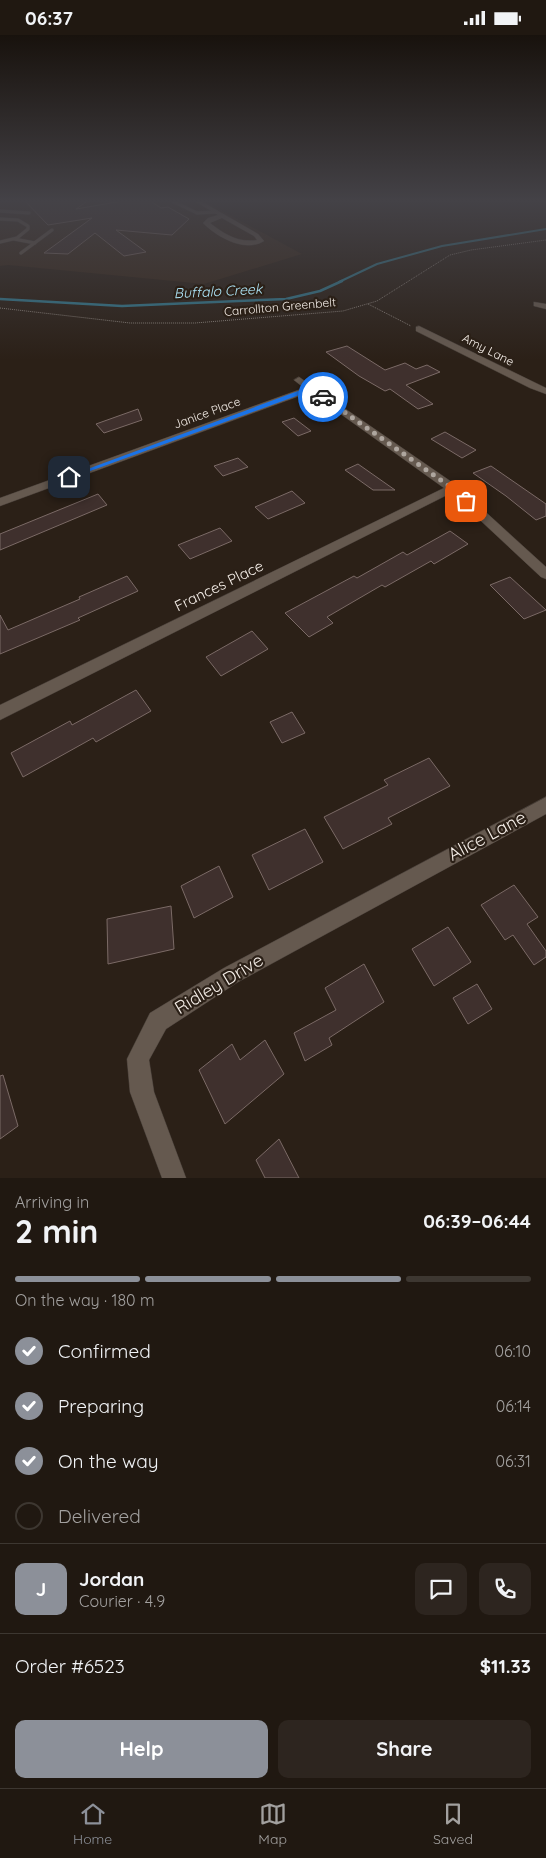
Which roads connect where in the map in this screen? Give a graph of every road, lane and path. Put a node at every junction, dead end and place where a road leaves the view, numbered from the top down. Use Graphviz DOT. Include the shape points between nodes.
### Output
graph roads {
  1 [pos="457,253"];
  2 [pos="368,304"];
  3 [pos="536,304"];
  4 [pos="546,307"];
  5 [pos="0,308"];
  6 [pos="419,329"];
  7 [pos="299,380"];
  8 [pos="311,389"];
  9 [pos="546,391"];
  10 [pos="452,488"];
  11 [pos="0,502"];
  12 [pos="546,574"];
  13 [pos="0,713"];
  14 [pos="546,805"];
  15 [pos="429,868"];
  16 [pos="174,1178"];
  1 -- 2 [label="path, Carrollton Greenbelt"];
  2 -- 5 [label="path, Carrollton Greenbelt" via="335,311 195,323 130,323"];
  2 -- 6 [label="path"];
  3 -- 4 [label="street"];
  6 -- 9 [label="street, Amy Lane"];
  7 -- 8 [label="street"];
  8 -- 10 [label="street"];
  8 -- 11 [label="street, Janice Place"];
  10 -- 12 [label="street"];
  10 -- 13 [label="street, Frances Place"];
  14 -- 15 [label="street, Alice Lane"];
  15 -- 16 [label="street, Ridley Drive" via="231,975 158,1021 138,1059 142,1092"];
}
